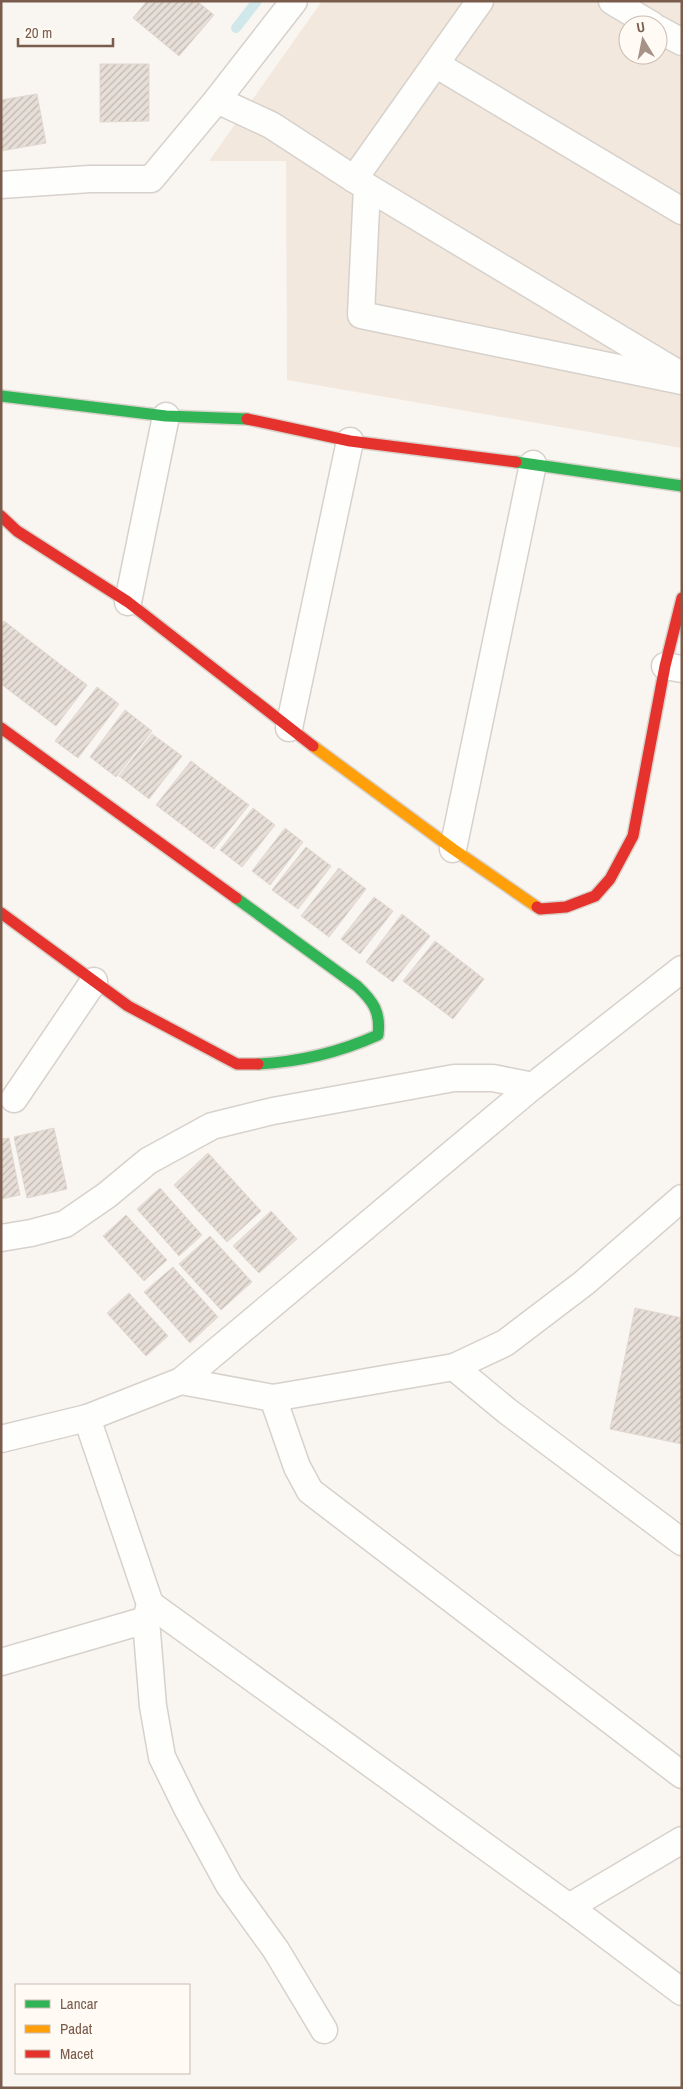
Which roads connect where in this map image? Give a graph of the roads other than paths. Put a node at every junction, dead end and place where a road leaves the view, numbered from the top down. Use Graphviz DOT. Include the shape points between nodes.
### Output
graph roads {
  1 [pos="294,1"];
  2 [pos="480,1"];
  3 [pos="612,1"];
  4 [pos="635,15"];
  5 [pos="668,34"];
  6 [pos="682,42"];
  7 [pos="437,65"];
  8 [pos="217,100"];
  9 [pos="360,183"];
  10 [pos="1,185"];
  11 [pos="682,211"];
  12 [pos="682,376"];
  13 [pos="682,381"];
  14 [pos="1,396"];
  15 [pos="166,416"];
  16 [pos="350,440"];
  17 [pos="533,464"];
  18 [pos="682,486"];
  19 [pos="1,516"];
  20 [pos="682,598"];
  21 [pos="128,602"];
  22 [pos="673,667"];
  23 [pos="1,728"];
  24 [pos="289,728"];
  25 [pos="453,849"];
  26 [pos="1,913"];
  27 [pos="682,969"];
  28 [pos="94,981"];
  29 [pos="534,1086"];
  30 [pos="14,1099"];
  31 [pos="682,1198"];
  32 [pos="1,1238"];
  33 [pos="454,1367"];
  34 [pos="181,1381"];
  35 [pos="273,1398"];
  36 [pos="87,1418"];
  37 [pos="1,1439"];
  38 [pos="682,1542"];
  39 [pos="148,1612"];
  40 [pos="1,1662"];
  41 [pos="682,1775"];
  42 [pos="682,1840"];
  43 [pos="569,1906"];
  44 [pos="682,1992"];
  45 [pos="324,2030"];
  1 -- 8 [label="street"];
  2 -- 7 [label="street"];
  3 -- 4 [label="street"];
  5 -- 6 [label="street"];
  7 -- 9 [label="street"];
  7 -- 11 [label="street"];
  8 -- 9 [label="street" via="271,125"];
  8 -- 10 [label="street" via="151,179"];
  9 -- 12 [label="street"];
  9 -- 13 [label="street" via="360,314"];
  14 -- 15 [label="street"];
  15 -- 16 [label="street" via="245,418"];
  15 -- 21 [label="street"];
  16 -- 17 [label="street"];
  16 -- 24 [label="street"];
  17 -- 18 [label="street"];
  17 -- 25 [label="street"];
  19 -- 21 [label="street" via="17,531"];
  20 -- 22 [label="street"];
  21 -- 24 [label="street"];
  22 -- 25 [label="street" via="633,836 610,879 595,896 566,907 540,909"];
  23 -- 28 [label="street" via="357,986 377,1006 378,1035 358,1045 255,1066 237,1064 128,1006"];
  24 -- 25 [label="street"];
  26 -- 28 [label="street"];
  27 -- 29 [label="street"];
  28 -- 30 [label="street"];
  29 -- 32 [label="street" via="493,1078 454,1078 273,1111 212,1126 148,1161 65,1224"];
  29 -- 34 [label="street"];
  31 -- 33 [label="street" via="584,1283 504,1343"];
  33 -- 35 [label="street"];
  33 -- 38 [label="street" via="507,1412"];
  34 -- 35 [label="street"];
  34 -- 36 [label="street"];
  35 -- 41 [label="street" via="297,1466 310,1491"];
  36 -- 37 [label="street"];
  36 -- 39 [label="street"];
  39 -- 40 [label="street"];
  39 -- 43 [label="street"];
  39 -- 45 [label="street" via="153,1706 162,1757 230,1885 276,1950"];
  42 -- 43 [label="street"];
  43 -- 44 [label="street"];
}
